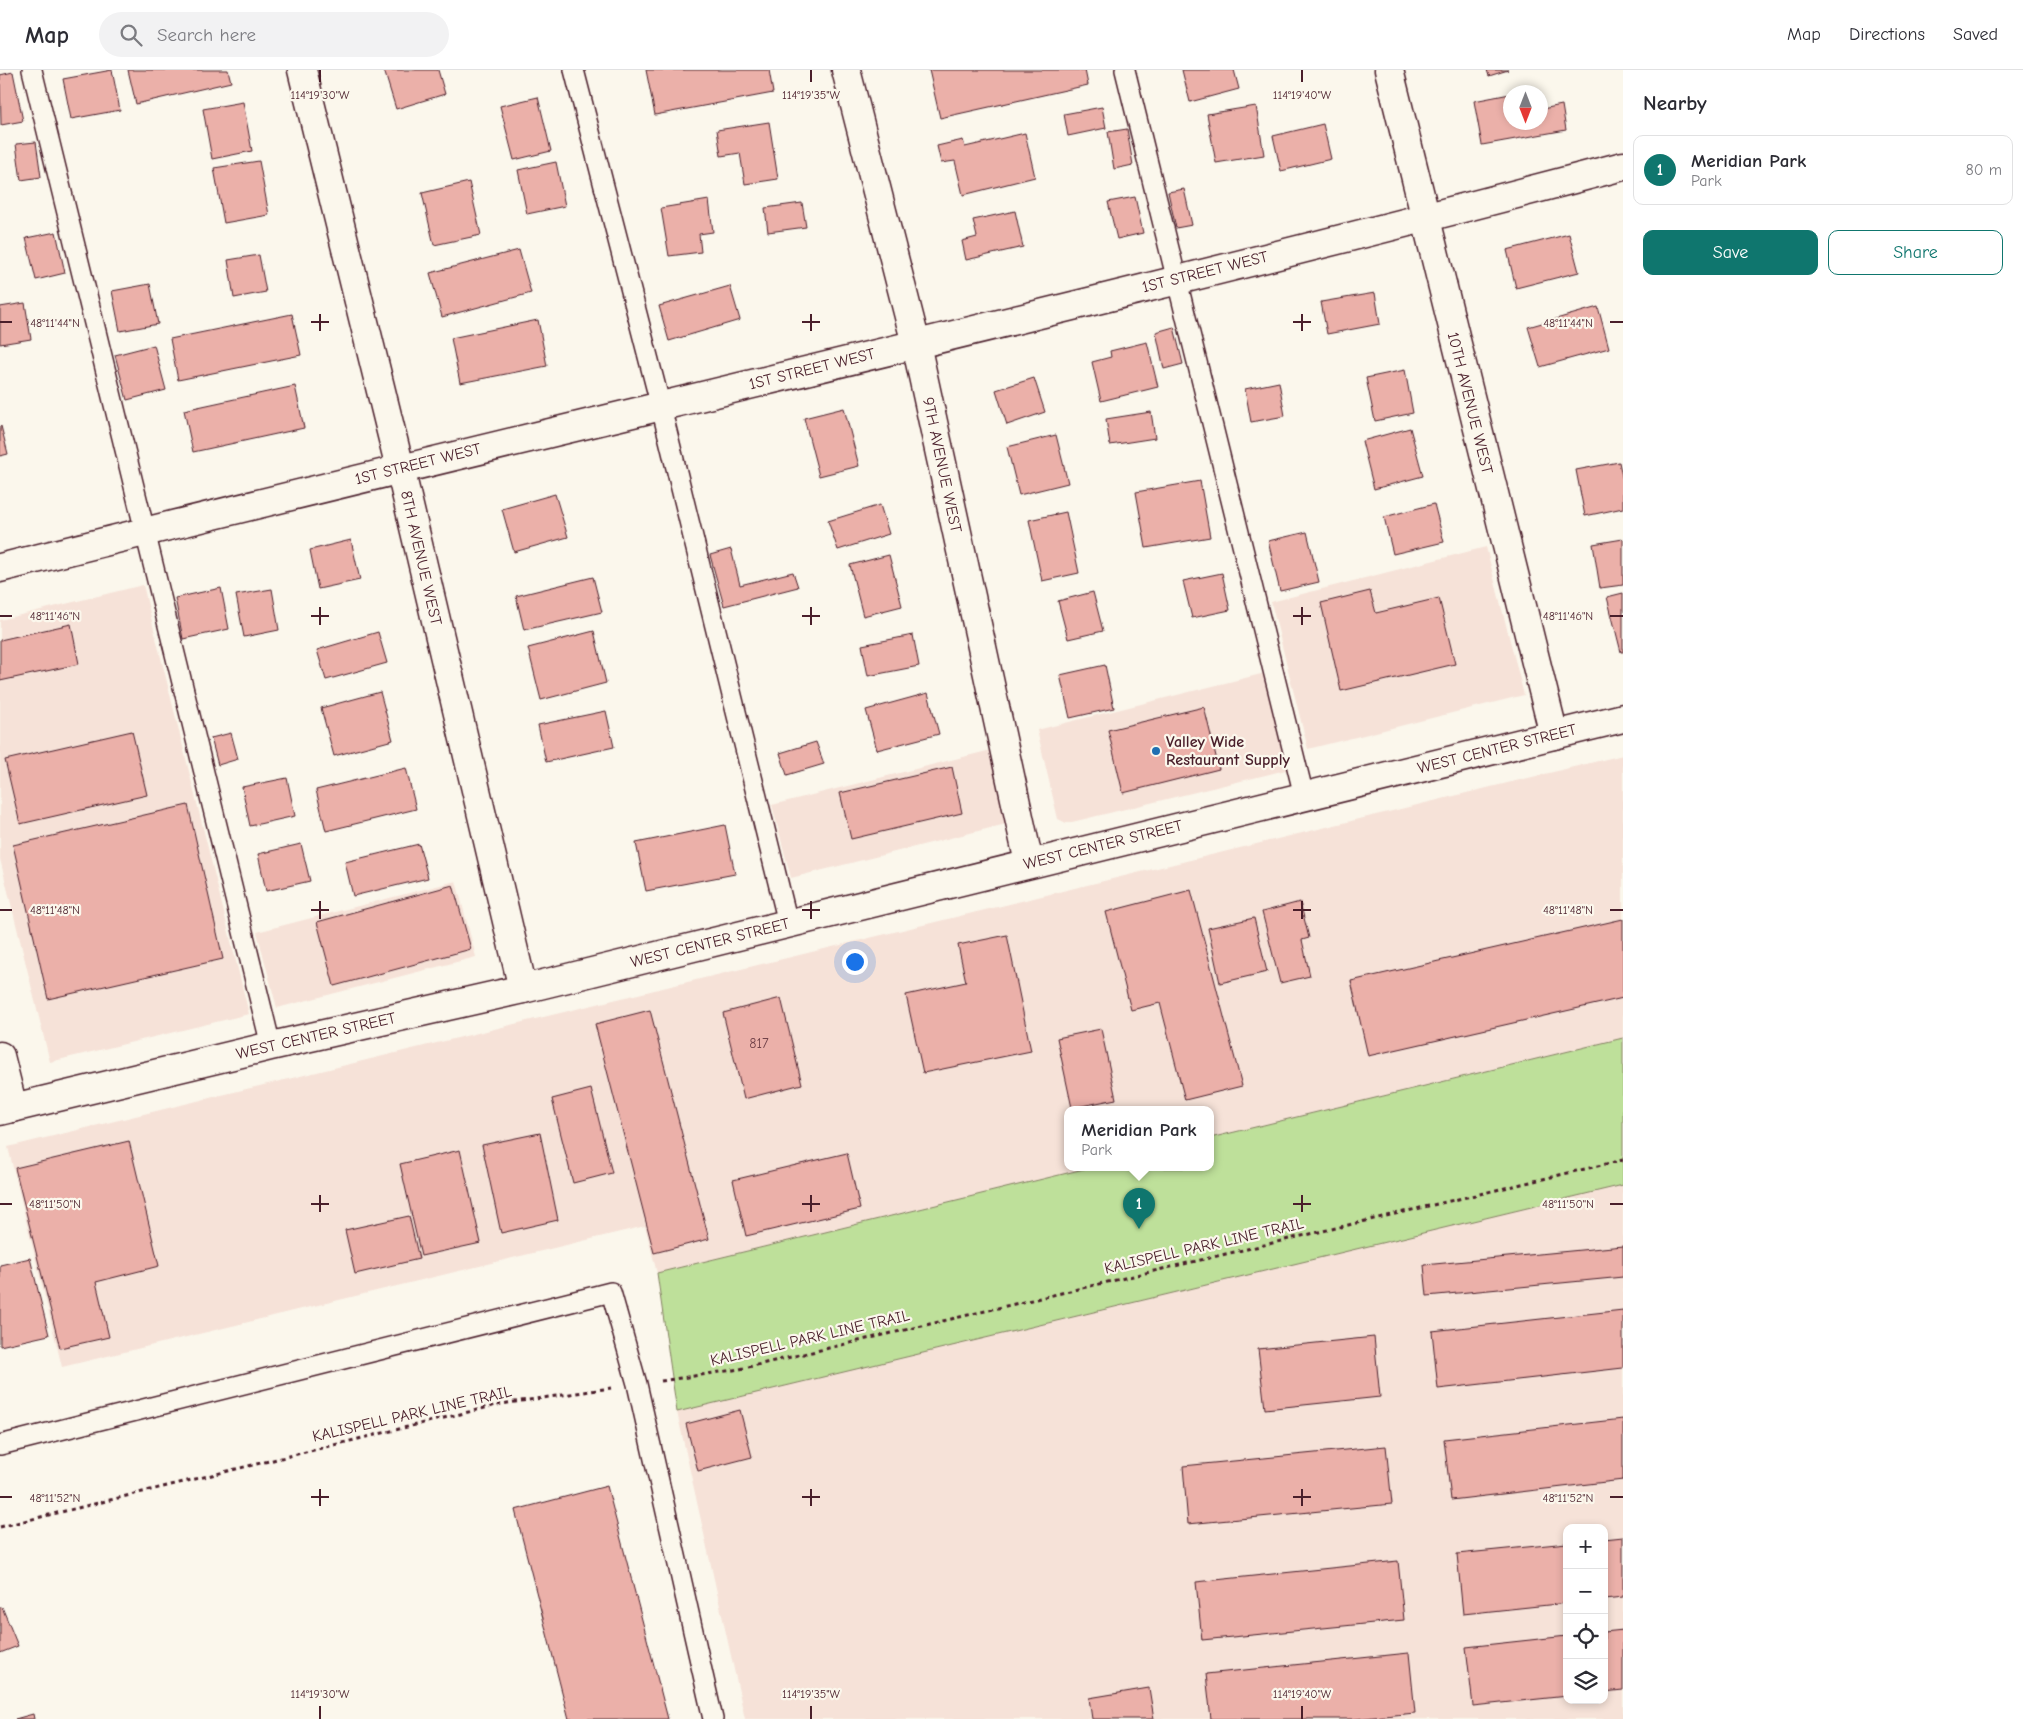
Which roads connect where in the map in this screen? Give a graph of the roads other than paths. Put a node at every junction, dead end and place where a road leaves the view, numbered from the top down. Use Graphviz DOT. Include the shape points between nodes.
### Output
graph roads {
  1 [pos="32,70"];
  2 [pos="302,70"];
  3 [pos="574,70"];
  4 [pos="846,70"];
  5 [pos="1125,70"];
  6 [pos="1389,70"];
  7 [pos="1623,166"];
  8 [pos="1424,219"];
  9 [pos="1177,279"];
  10 [pos="916,344"];
  11 [pos="661,407"];
  12 [pos="400,468"];
  13 [pos="146,531"];
  14 [pos="0,568"];
  15 [pos="1623,718"];
  16 [pos="1554,735"];
  17 [pos="1304,796"];
  18 [pos="1029,863"];
  19 [pos="788,923"];
  20 [pos="523,989"];
  21 [pos="271,1046"];
  22 [pos="0,1056"];
  23 [pos="6,1110"];
  24 [pos="0,1445"];
  25 [pos="713,1719"];
  1 -- 13 [label="lane"];
  2 -- 12 [label="street, 8TH AVENUE WEST"];
  3 -- 11 [label="lane"];
  4 -- 10 [label="street, 9TH AVENUE WEST"];
  5 -- 9 [label="lane"];
  6 -- 8 [label="street, 10TH AVENUE WEST"];
  7 -- 8 [label="street, 1ST STREET WEST"];
  8 -- 9 [label="street, 1ST STREET WEST"];
  8 -- 16 [label="street, 10TH AVENUE WEST"];
  9 -- 10 [label="street, 1ST STREET WEST"];
  9 -- 17 [label="lane"];
  10 -- 11 [label="street, 1ST STREET WEST"];
  10 -- 18 [label="street, 9TH AVENUE WEST"];
  11 -- 12 [label="street, 1ST STREET WEST"];
  11 -- 19 [label="lane"];
  12 -- 13 [label="street, 1ST STREET WEST"];
  12 -- 20 [label="street, 8TH AVENUE WEST"];
  13 -- 14 [label="street, 1ST STREET WEST"];
  13 -- 21 [label="lane"];
  15 -- 16 [label="street, WEST CENTER STREET"];
  16 -- 17 [label="street, WEST CENTER STREET"];
  17 -- 18 [label="street, WEST CENTER STREET"];
  18 -- 19 [label="street, WEST CENTER STREET"];
  19 -- 20 [label="street, WEST CENTER STREET"];
  20 -- 21 [label="street, WEST CENTER STREET"];
  21 -- 23 [label="street, WEST CENTER STREET"];
  22 -- 23 [label="street"];
  24 -- 25 [label="lane" via="611,1292 637,1384"];
}
